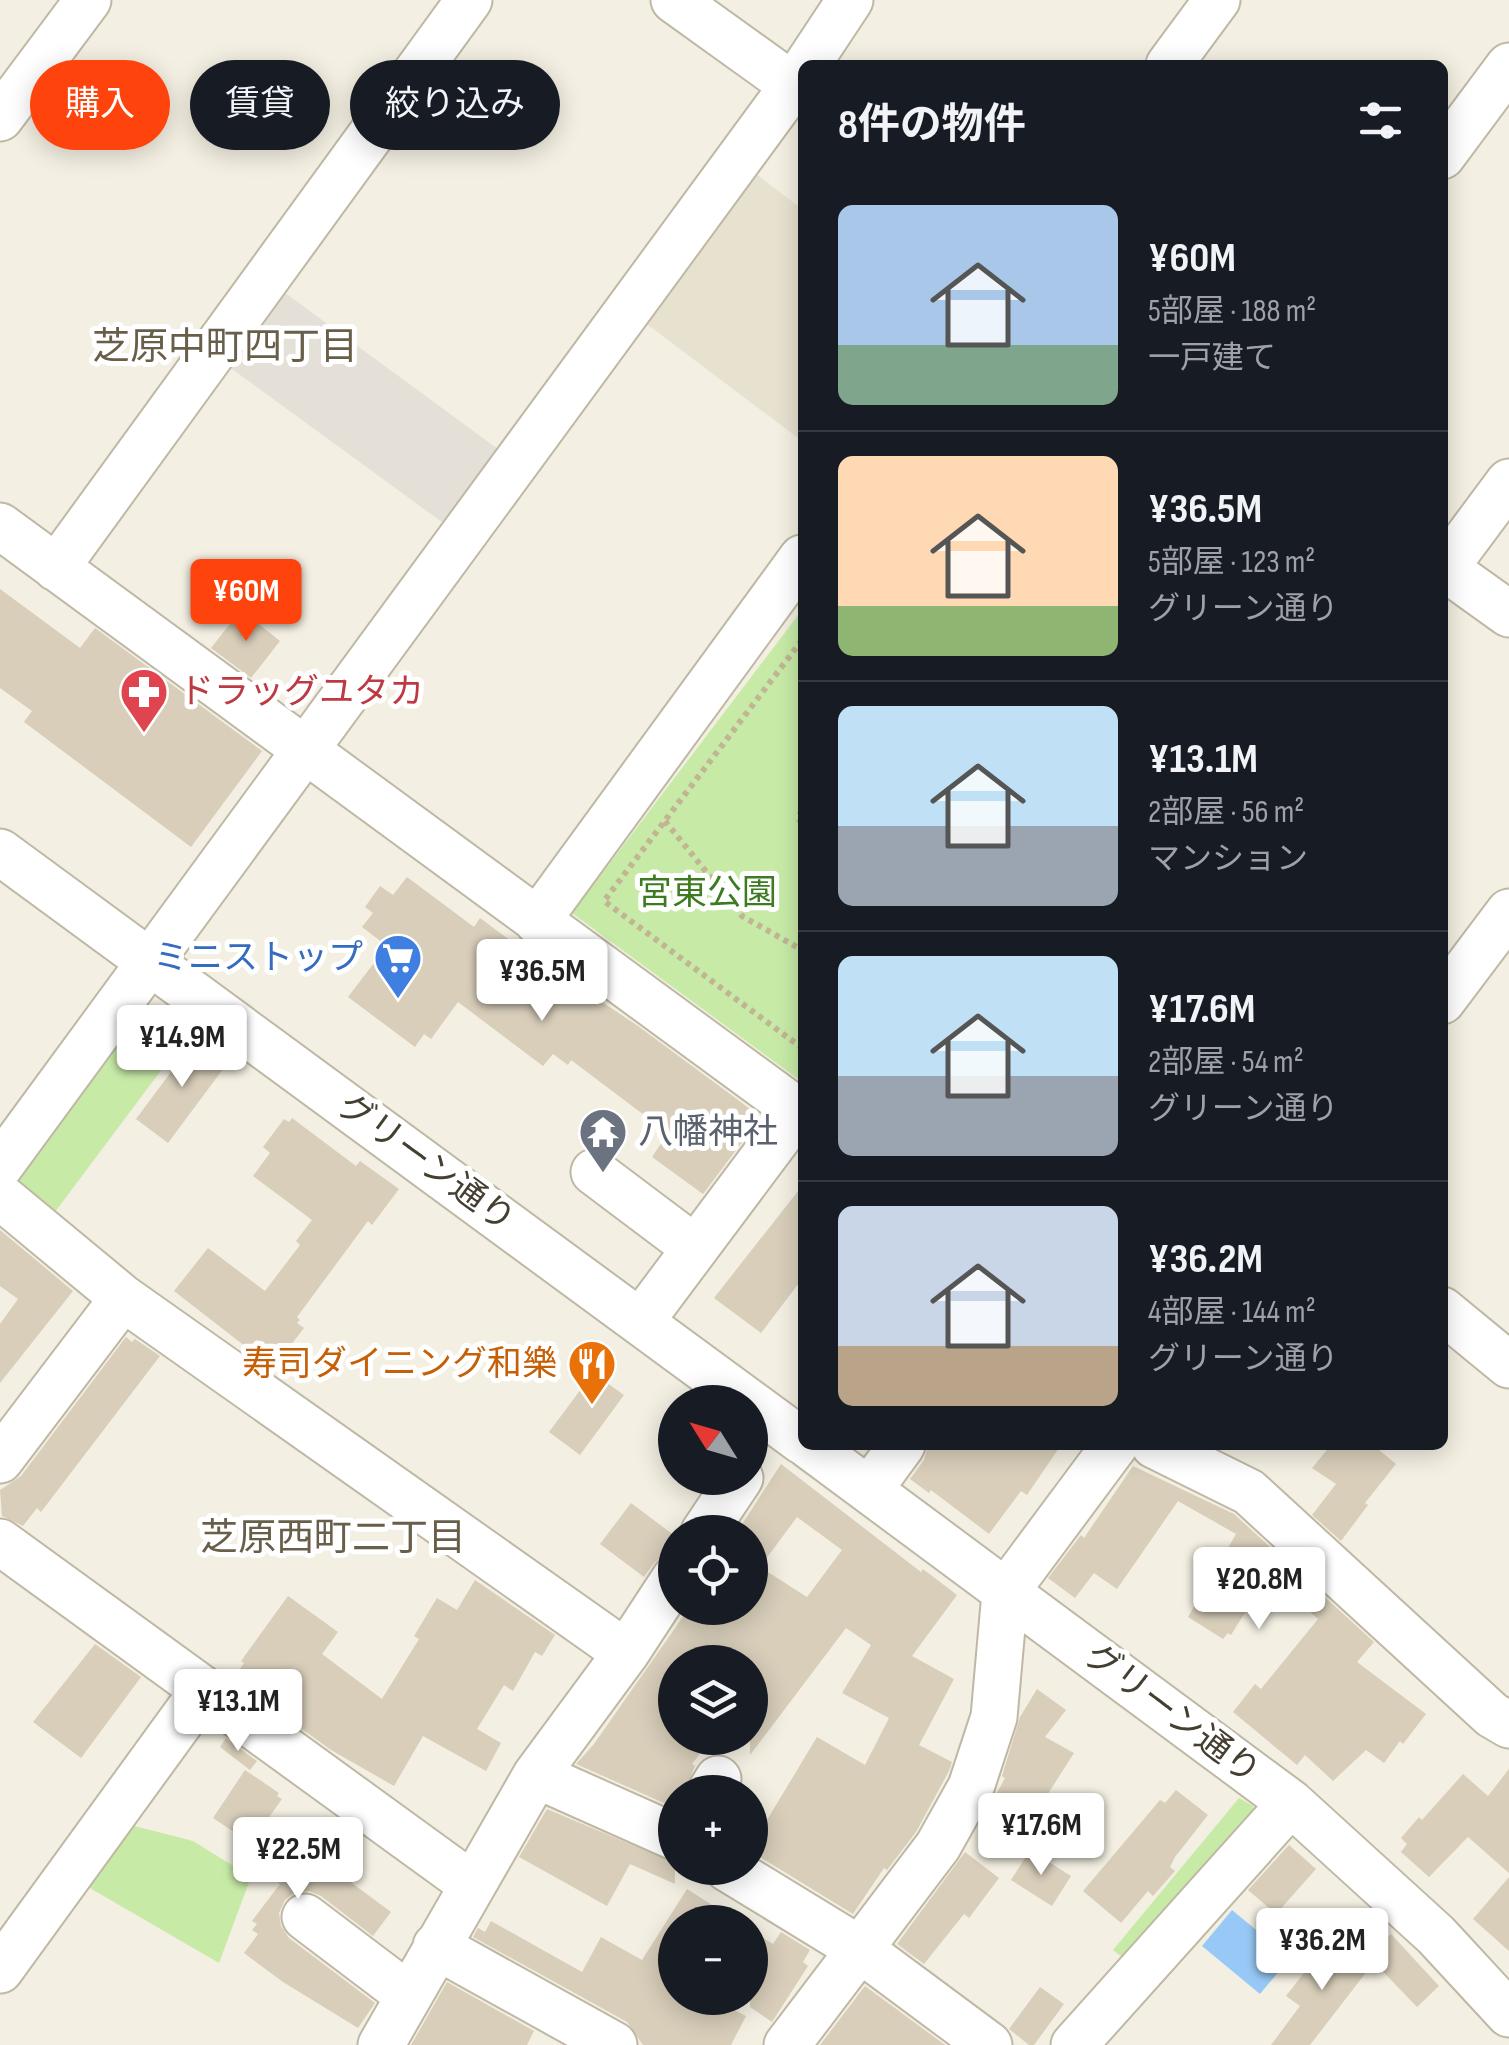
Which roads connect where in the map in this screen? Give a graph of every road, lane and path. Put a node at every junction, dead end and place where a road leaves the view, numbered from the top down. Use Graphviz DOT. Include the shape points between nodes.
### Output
graph roads {
  1 [pos="88,0"];
  2 [pos="469,0"];
  3 [pos="674,0"];
  4 [pos="850,0"];
  5 [pos="1217,0"];
  6 [pos="814,60"];
  7 [pos="1173,60"];
  8 [pos="1509,66"];
  9 [pos="798,77"];
  10 [pos="798,84"];
  11 [pos="0,117"];
  12 [pos="1448,148"];
  13 [pos="1509,482"];
  14 [pos="0,526"];
  15 [pos="798,563"];
  16 [pos="1448,564"];
  17 [pos="56,568"];
  18 [pos="1448,572"];
  19 [pos="1509,614"];
  20 [pos="798,645"];
  21 [pos="306,749"];
  22 [pos="665,821"];
  23 [pos="0,852"];
  24 [pos="1509,912"];
  25 [pos="537,920"];
  26 [pos="798,948"];
  27 [pos="150,962"];
  28 [pos="1448,993"];
  29 [pos="798,1045"];
  30 [pos="798,1111"];
  31 [pos="798,1115"];
  32 [pos="0,1166"];
  33 [pos="594,1172"];
  34 [pos="0,1196"];
  35 [pos="695,1248"];
  36 [pos="124,1298"];
  37 [pos="1448,1314"];
  38 [pos="641,1321"];
  39 [pos="1502,1346"];
  40 [pos="796,1436"];
  41 [pos="815,1450"];
  42 [pos="898,1450"];
  43 [pos="1111,1450"];
  44 [pos="1164,1450"];
  45 [pos="768,1452"];
  46 [pos="0,1460"];
  47 [pos="870,1490"];
  48 [pos="0,1542"];
  49 [pos="1005,1593"];
  50 [pos="658,1604"];
  51 [pos="626,1653"];
  52 [pos="197,1699"];
  53 [pos="1509,1725"];
  54 [pos="536,1775"];
  55 [pos="1290,1802"];
  56 [pos="658,1829"];
  57 [pos="471,1884"];
  58 [pos="756,1885"];
  59 [pos="305,1917"];
  60 [pos="436,1946"];
  61 [pos="861,1950"];
  62 [pos="0,1970"];
  63 [pos="408,1996"];
  64 [pos="1509,2014"];
  65 [pos="380,2045"];
  66 [pos="614,2045"];
  67 [pos="787,2045"];
  68 [pos="989,2045"];
  69 [pos="1074,2045"];
  1 -- 11 [label="street"];
  2 -- 17 [label="street"];
  3 -- 9 [label="street"];
  4 -- 6 [label="street"];
  5 -- 7 [label="street"];
  8 -- 12 [label="street"];
  10 -- 21 [label="street"];
  13 -- 16 [label="street"];
  14 -- 17 [label="street"];
  15 -- 25 [label="street"];
  17 -- 21 [label="street"];
  18 -- 19 [label="street"];
  20 -- 22 [label="path"];
  21 -- 25 [label="street"];
  21 -- 27 [label="street"];
  22 -- 26 [label="path" via="742,916"];
  22 -- 29 [label="path" via="604,901"];
  23 -- 27 [label="street, グリーン通り"];
  24 -- 28 [label="street"];
  25 -- 30 [label="street"];
  27 -- 32 [label="street"];
  27 -- 38 [label="street, グリーン通り"];
  31 -- 35 [label="street"];
  33 -- 35 [label="street"];
  34 -- 36 [label="street"];
  35 -- 38 [label="street"];
  36 -- 46 [label="street"];
  36 -- 51 [label="street"];
  37 -- 39 [label="street"];
  38 -- 40 [label="street, グリーン通り"];
  40 -- 45 [label="street"];
  41 -- 47 [label="street, グリーン通り"];
  42 -- 47 [label="street"];
  43 -- 49 [label="street"];
  44 -- 53 [label="street" via="1249,1492"];
  47 -- 49 [label="street, グリーン通り"];
  48 -- 57 [label="street"];
  49 -- 55 [label="street, グリーン通り"];
  49 -- 61 [label="street" via="994,1717 971,1787 938,1846"];
  50 -- 51 [label="street"];
  51 -- 54 [label="street"];
  52 -- 62 [label="street"];
  54 -- 56 [label="street"];
  54 -- 57 [label="street"];
  55 -- 64 [label="street, グリーン通り" via="1436,1935"];
  55 -- 69 [label="street"];
  57 -- 60 [label="street"];
  58 -- 61 [label="street"];
  59 -- 63 [label="street"];
  60 -- 63 [label="street"];
  60 -- 66 [label="street"];
  61 -- 67 [label="street"];
  61 -- 68 [label="street"];
  63 -- 65 [label="street"];
}
